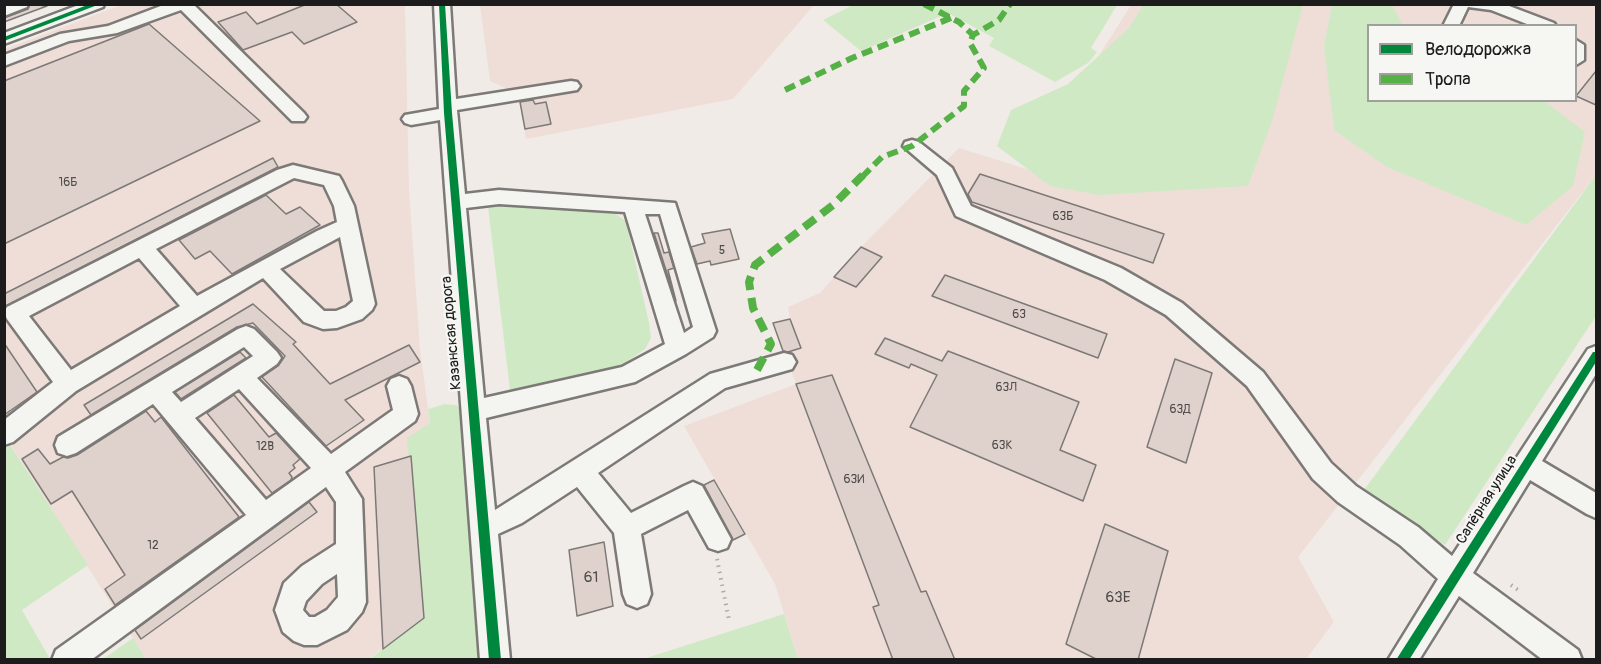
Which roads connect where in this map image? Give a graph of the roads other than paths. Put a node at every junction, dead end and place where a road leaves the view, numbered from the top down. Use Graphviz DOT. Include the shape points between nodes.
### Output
graph roads {
  1 [pos="21,4"];
  2 [pos="98,4"];
  3 [pos="183,4"];
  4 [pos="442,4"];
  5 [pos="1462,4"];
  6 [pos="1473,4"];
  7 [pos="4,11"];
  8 [pos="1452,24"];
  9 [pos="1546,24"];
  10 [pos="4,39"];
  11 [pos="4,61"];
  12 [pos="571,86"];
  13 [pos="448,110"];
  14 [pos="298,117"];
  15 [pos="411,119"];
  16 [pos="912,146"];
  17 [pos="456,202"];
  18 [pos="633,206"];
  19 [pos="348,226"];
  20 [pos="142,248"];
  21 [pos="266,267"];
  22 [pos="194,308"];
  23 [pos="678,348"];
  24 [pos="1596,356"];
  25 [pos="784,362"];
  26 [pos="241,376"];
  27 [pos="68,384"];
  28 [pos="399,386"];
  29 [pos="156,390"];
  30 [pos="474,411"];
  31 [pos="178,416"];
  32 [pos="4,435"];
  33 [pos="67,445"];
  34 [pos="1527,465"];
  35 [pos="329,470"];
  36 [pos="580,471"];
  37 [pos="1596,506"];
  38 [pos="264,517"];
  39 [pos="484,527"];
  40 [pos="627,528"];
  41 [pos="718,539"];
  42 [pos="351,550"];
  43 [pos="1456,577"];
  44 [pos="637,594"];
  45 [pos="66,660"];
  46 [pos="495,660"];
  47 [pos="1402,660"];
  48 [pos="1569,660"];
  1 -- 7 [label="street"];
  2 -- 10 [label="street"];
  3 -- 11 [label="street" via="111,30 66,37"];
  3 -- 14 [label="street"];
  4 -- 13 [label="street, Казанская дорога"];
  5 -- 8 [label="street"];
  6 -- 9 [label="street" via="1534,14"];
  12 -- 13 [label="street"];
  13 -- 15 [label="street"];
  13 -- 17 [label="street, Казанская дорога"];
  16 -- 43 [label="street" via="945,172 963,211 1113,274 1174,309 1255,379 1322,471"];
  17 -- 18 [label="street" via="499,197"];
  17 -- 30 [label="street, Казанская дорога"];
  18 -- 23 [label="street"];
  18 -- 23 [label="street" via="668,208 705,331"];
  19 -- 20 [label="street" via="332,181 293,171"];
  19 -- 21 [label="street"];
  19 -- 21 [label="street" via="364,304 354,313 323,320 312,316"];
  20 -- 22 [label="street"];
  20 -- 27 [label="street" via="15,313"];
  21 -- 22 [label="street"];
  22 -- 27 [label="street"];
  23 -- 30 [label="street" via="627,375"];
  24 -- 34 [label="street, Сапёрная улица"];
  25 -- 36 [label="street" via="718,381"];
  26 -- 29 [label="street" via="269,358 246,335"];
  26 -- 31 [label="street"];
  26 -- 35 [label="street"];
  27 -- 32 [label="street"];
  28 -- 35 [label="street" via="406,414"];
  29 -- 31 [label="street"];
  29 -- 33 [label="street"];
  30 -- 39 [label="street, Казанская дорога"];
  31 -- 38 [label="street"];
  34 -- 37 [label="street"];
  34 -- 43 [label="street, Сапёрная улица"];
  35 -- 38 [label="street"];
  35 -- 42 [label="street" via="349,499"];
  36 -- 39 [label="street" via="513,515"];
  36 -- 40 [label="street"];
  38 -- 45 [label="street"];
  39 -- 46 [label="street, Казанская дорога"];
  40 -- 41 [label="street" via="693,494"];
  40 -- 44 [label="street"];
  43 -- 47 [label="street, Сапёрная улица"];
  43 -- 48 [label="street"];
}
